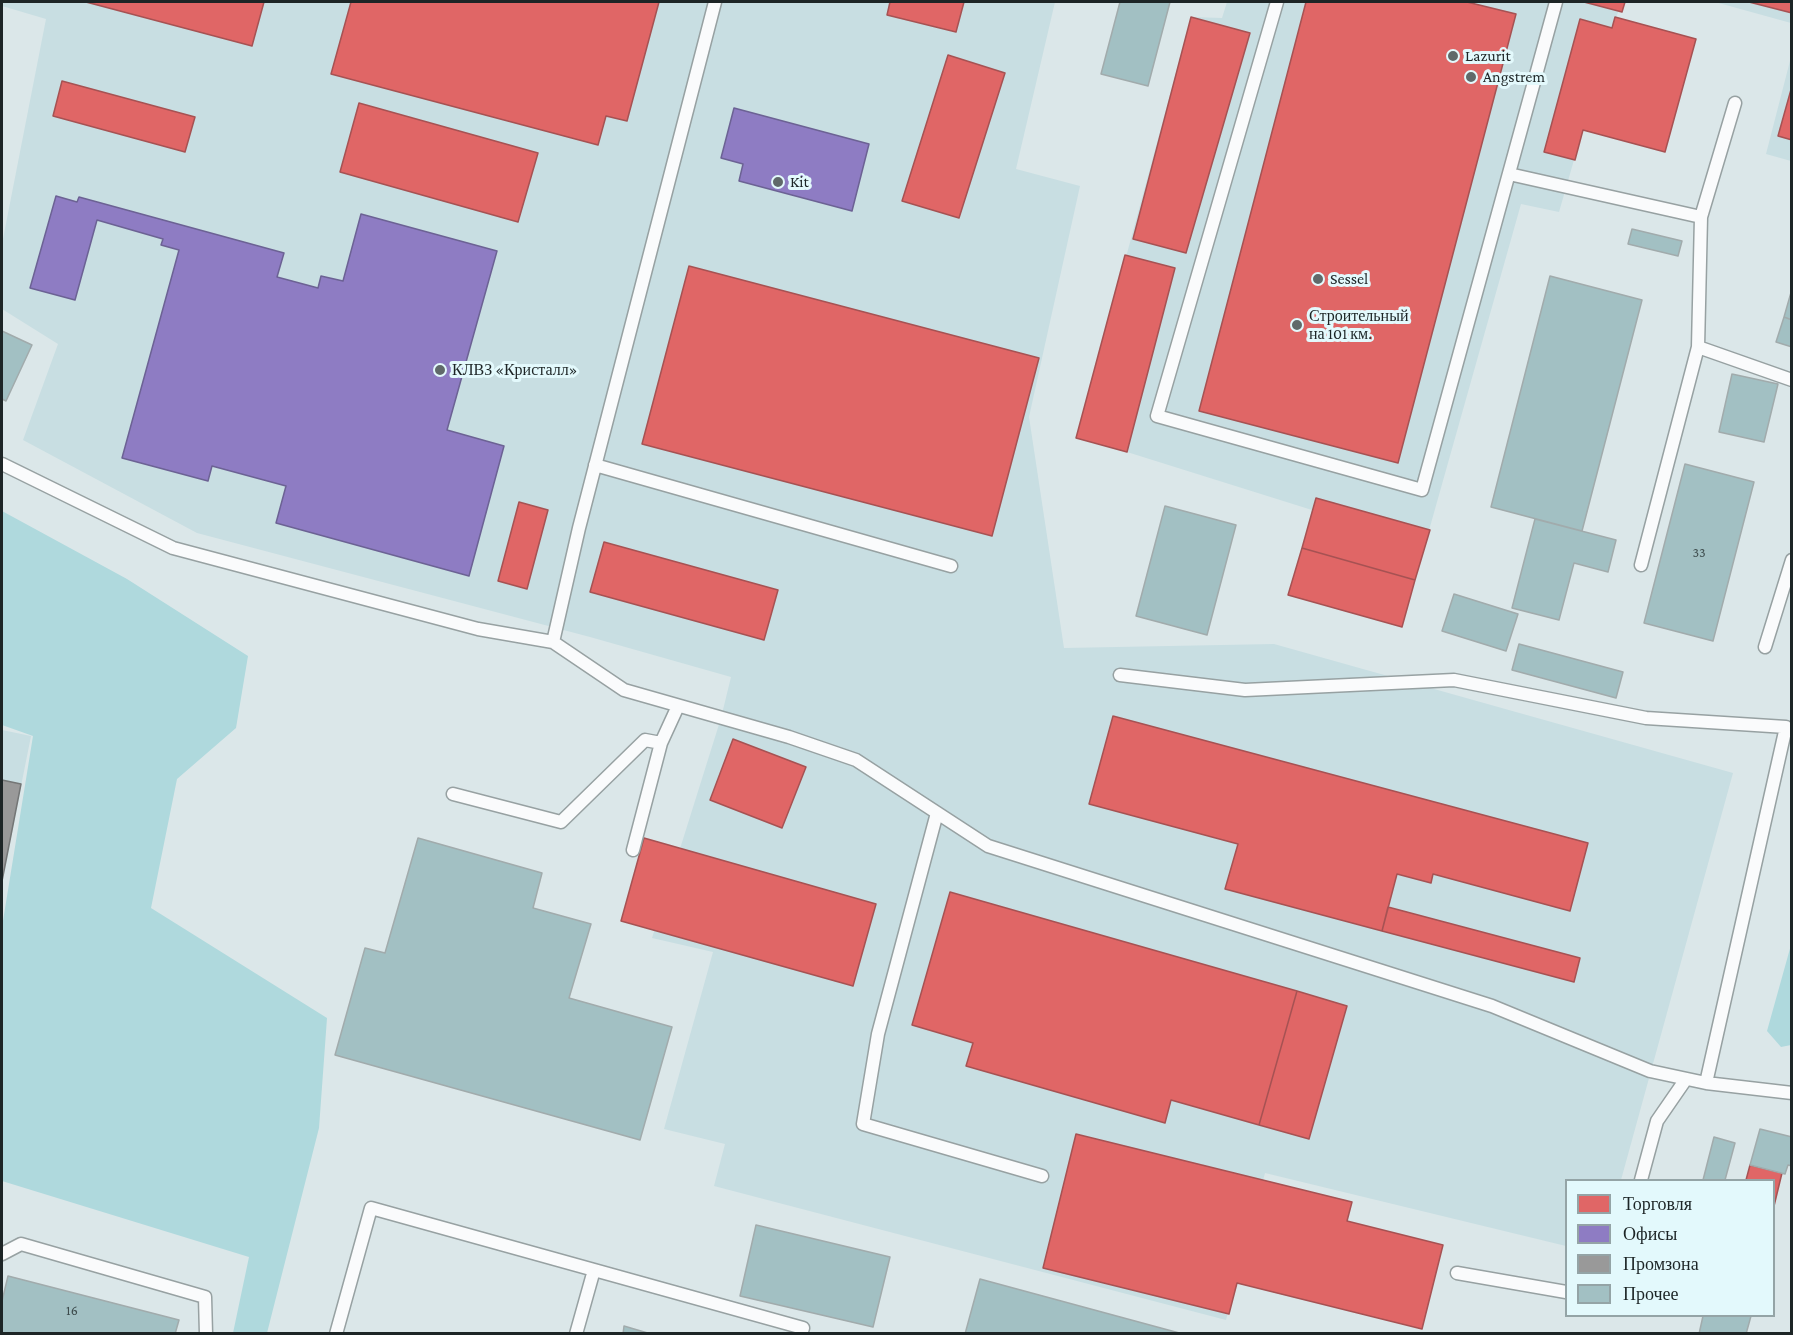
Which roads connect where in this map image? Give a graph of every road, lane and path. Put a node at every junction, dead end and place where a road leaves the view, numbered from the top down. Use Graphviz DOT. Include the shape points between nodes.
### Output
graph roads {
  1 [pos="715,2"];
  2 [pos="1277,2"];
  3 [pos="1556,2"];
  4 [pos="1735,103"];
  5 [pos="1509,174"];
  6 [pos="1701,217"];
  7 [pos="1698,347"];
  8 [pos="1791,380"];
  9 [pos="2,464"];
  10 [pos="595,465"];
  11 [pos="1791,560"];
  12 [pos="1641,565"];
  13 [pos="951,566"];
  14 [pos="553,642"];
  15 [pos="1765,647"];
  16 [pos="1120,675"];
  17 [pos="678,706"];
  18 [pos="661,743"];
  19 [pos="453,794"];
  20 [pos="937,813"];
  21 [pos="633,850"];
  22 [pos="1686,1079"];
  23 [pos="1706,1083"];
  24 [pos="1791,1093"];
  25 [pos="1042,1176"];
  26 [pos="1641,1179"];
  27 [pos="2,1254"];
  28 [pos="594,1270"];
  29 [pos="1457,1273"];
  30 [pos="1565,1293"];
  31 [pos="206,1334"];
  32 [pos="336,1334"];
  33 [pos="576,1334"];
  34 [pos="801,1334"];
  1 -- 10 [label="lane"];
  2 -- 5 [label="lane" via="1157,416 1422,490"];
  3 -- 5 [label="lane"];
  4 -- 6 [label="lane"];
  5 -- 6 [label="lane"];
  6 -- 7 [label="lane"];
  7 -- 8 [label="lane"];
  7 -- 12 [label="lane"];
  9 -- 14 [label="lane" via="173,548 478,629"];
  10 -- 13 [label="lane"];
  10 -- 14 [label="lane"];
  11 -- 15 [label="lane"];
  14 -- 17 [label="lane" via="624,690"];
  16 -- 23 [label="lane" via="1245,690 1454,680 1646,718 1786,727"];
  17 -- 18 [label="lane"];
  17 -- 20 [label="lane" via="856,760"];
  18 -- 19 [label="lane" via="645,740 561,822"];
  18 -- 21 [label="lane"];
  20 -- 22 [label="lane" via="988,846 1492,1006 1650,1071"];
  20 -- 25 [label="lane" via="878,1034 863,1124"];
  22 -- 23 [label="lane"];
  22 -- 26 [label="lane" via="1657,1121"];
  23 -- 24 [label="lane"];
  27 -- 31 [label="lane" via="21,1244 205,1297"];
  28 -- 32 [label="lane" via="371,1208"];
  28 -- 33 [label="lane"];
  28 -- 34 [label="lane" via="803,1328"];
  29 -- 30 [label="lane"];
}
